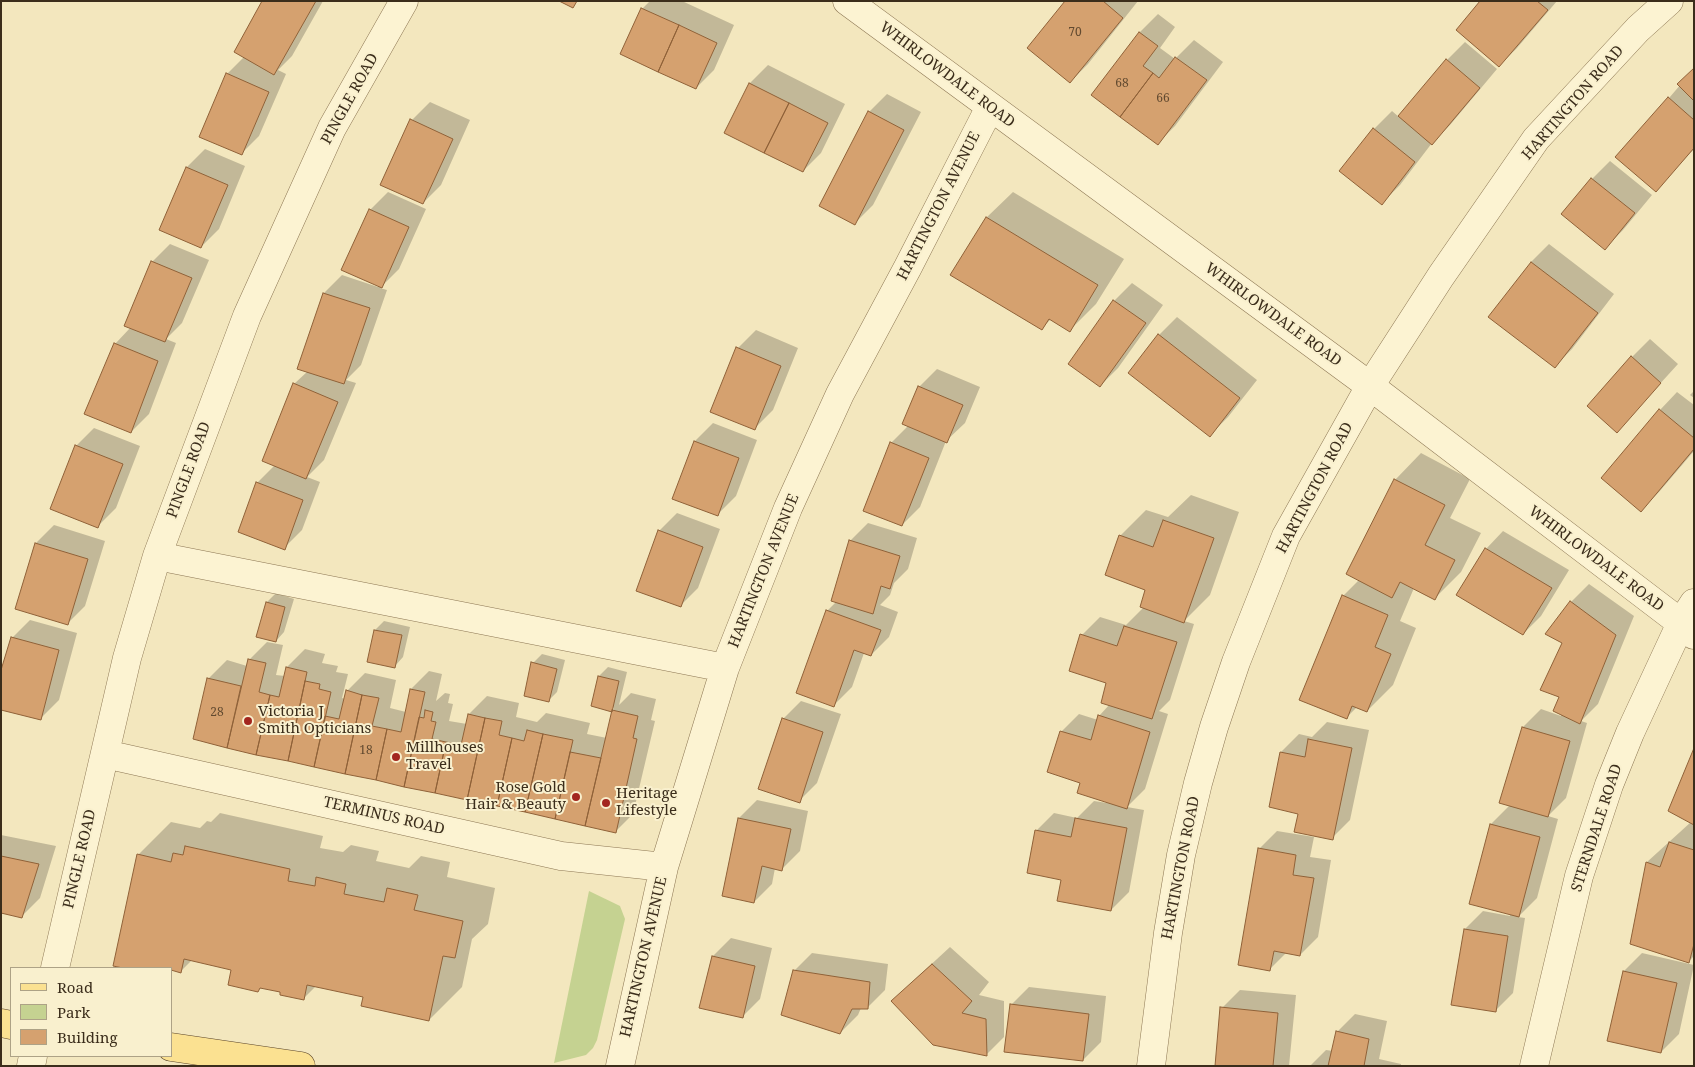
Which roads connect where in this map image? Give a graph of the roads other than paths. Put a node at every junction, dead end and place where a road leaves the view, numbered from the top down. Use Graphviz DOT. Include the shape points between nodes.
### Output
graph roads {
  1 [pos="404,1"];
  2 [pos="847,1"];
  3 [pos="1669,1"];
  4 [pos="990,107"];
  5 [pos="1370,386"];
  6 [pos="157,556"];
  7 [pos="1690,620"];
  8 [pos="725,668"];
  9 [pos="105,754"];
  10 [pos="664,867"];
  11 [pos="55,967"];
  12 [pos="172,1047"];
  13 [pos="301,1066"];
  14 [pos="620,1066"];
  15 [pos="1150,1066"];
  16 [pos="1534,1066"];
  1 -- 6 [label="street, PINGLE ROAD" via="332,128 251,307"];
  2 -- 4 [label="street, WHIRLOWDALE ROAD"];
  3 -- 5 [label="street, HARTINGTON ROAD" via="1638,28 1536,140 1441,276"];
  4 -- 5 [label="street, WHIRLOWDALE ROAD"];
  4 -- 8 [label="street, HARTINGTON AVENUE" via="840,394 788,508"];
  5 -- 7 [label="street, WHIRLOWDALE ROAD"];
  5 -- 15 [label="street, HARTINGTON ROAD" via="1286,536 1236,662 1214,728 1181,854"];
  6 -- 8 [label="street"];
  6 -- 9 [label="street, PINGLE ROAD"];
  7 -- 16 [label="street, STERNDALE ROAD" via="1630,733 1609,785 1579,876"];
  8 -- 10 [label="street, HARTINGTON AVENUE"];
  9 -- 10 [label="street, TERMINUS ROAD" via="561,856"];
  9 -- 11 [label="street, PINGLE ROAD"];
  10 -- 14 [label="street, HARTINGTON AVENUE"];
  12 -- 13 [label="main road"];
}
